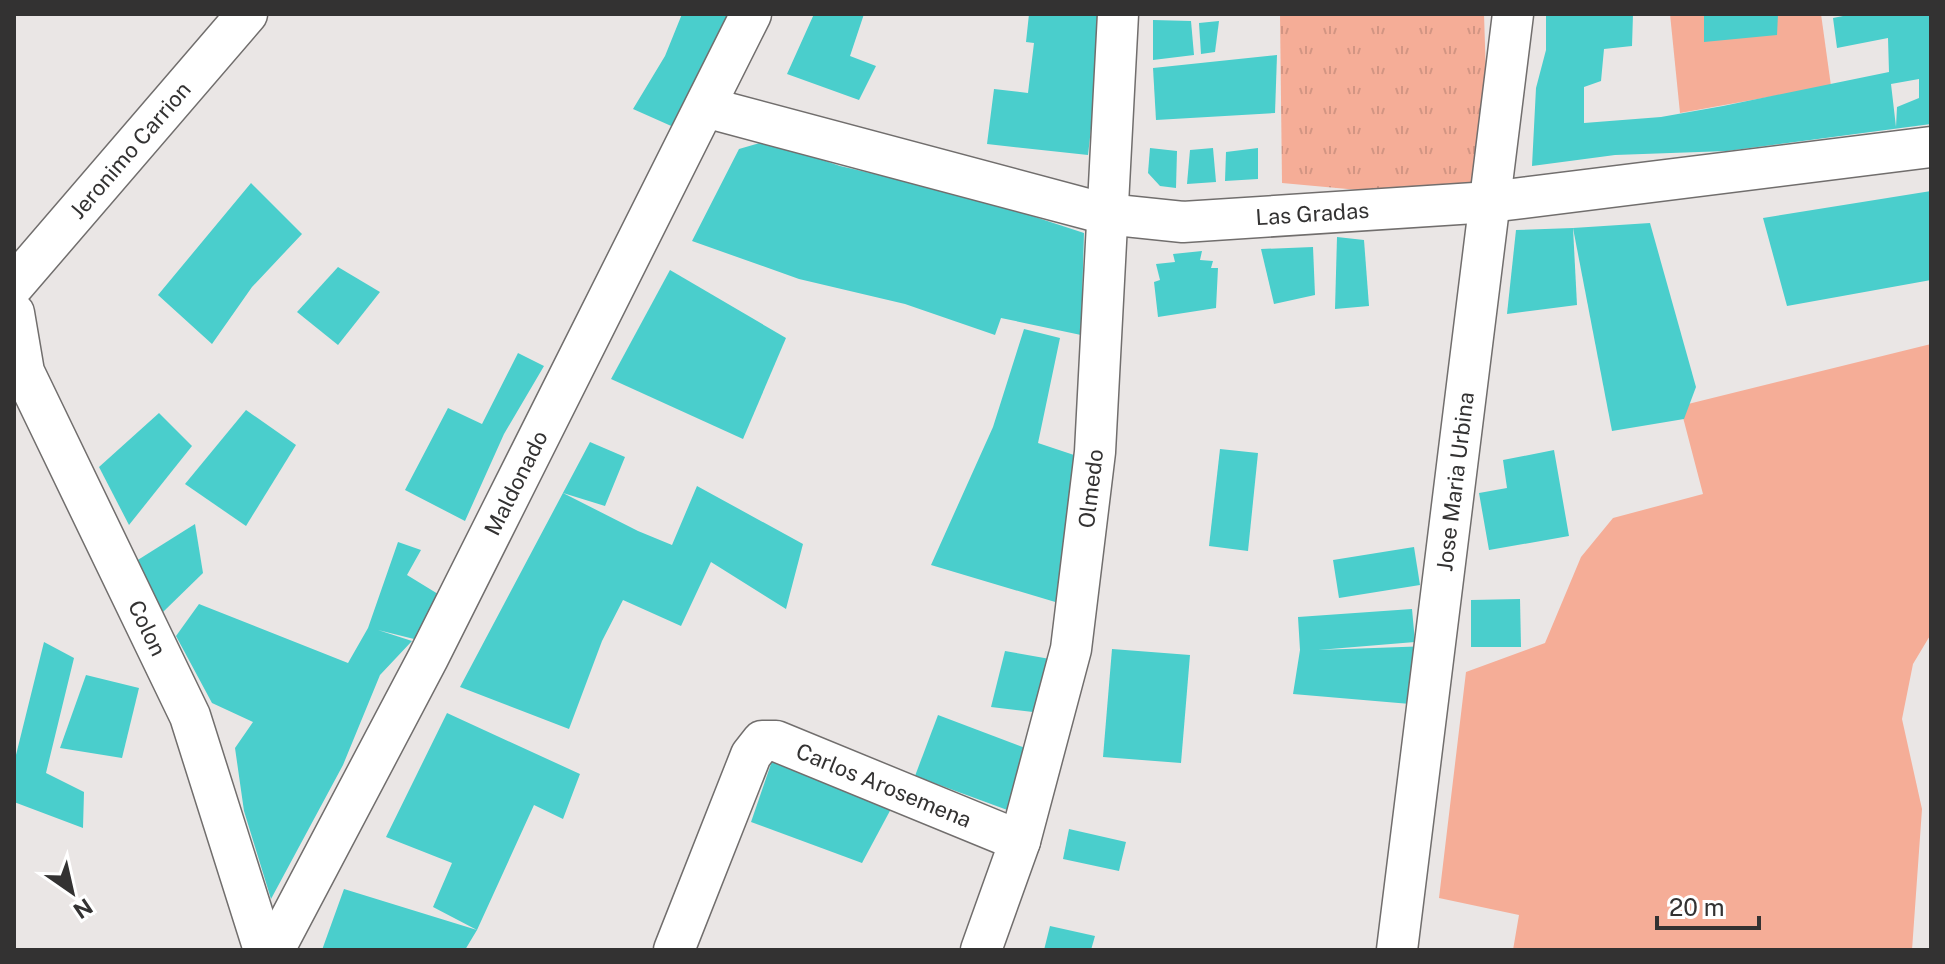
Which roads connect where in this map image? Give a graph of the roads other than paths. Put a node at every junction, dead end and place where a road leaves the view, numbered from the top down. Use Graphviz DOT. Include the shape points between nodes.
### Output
graph roads {
  1 [pos="247,14"];
  2 [pos="751,14"];
  3 [pos="1118,14"];
  4 [pos="1513,14"];
  5 [pos="705,107"];
  6 [pos="1931,147"];
  7 [pos="1490,202"];
  8 [pos="1106,214"];
  9 [pos="14,285"];
  10 [pos="14,313"];
  11 [pos="1020,841"];
  12 [pos="264,950"];
  13 [pos="274,950"];
  14 [pos="674,950"];
  15 [pos="981,950"];
  16 [pos="1397,950"];
  1 -- 9 [label="street, Jeronimo Carrion"];
  2 -- 5 [label="street, Maldonado"];
  3 -- 8 [label="street, Olmedo"];
  4 -- 7 [label="street, Jose Maria Urbina"];
  5 -- 8 [label="street, Las Gradas"];
  5 -- 13 [label="street, Maldonado" via="428,658"];
  6 -- 7 [label="street, Las Gradas"];
  7 -- 8 [label="street, Las Gradas" via="1183,222"];
  7 -- 16 [label="street, Jose Maria Urbina"];
  8 -- 11 [label="street, Olmedo" via="1095,452 1071,649"];
  10 -- 12 [label="street, Colon" via="24,372 190,716"];
  11 -- 14 [label="street, Carlos Arosemena" via="776,741 762,741 751,755"];
  11 -- 15 [label="street, Olmedo"];
}
